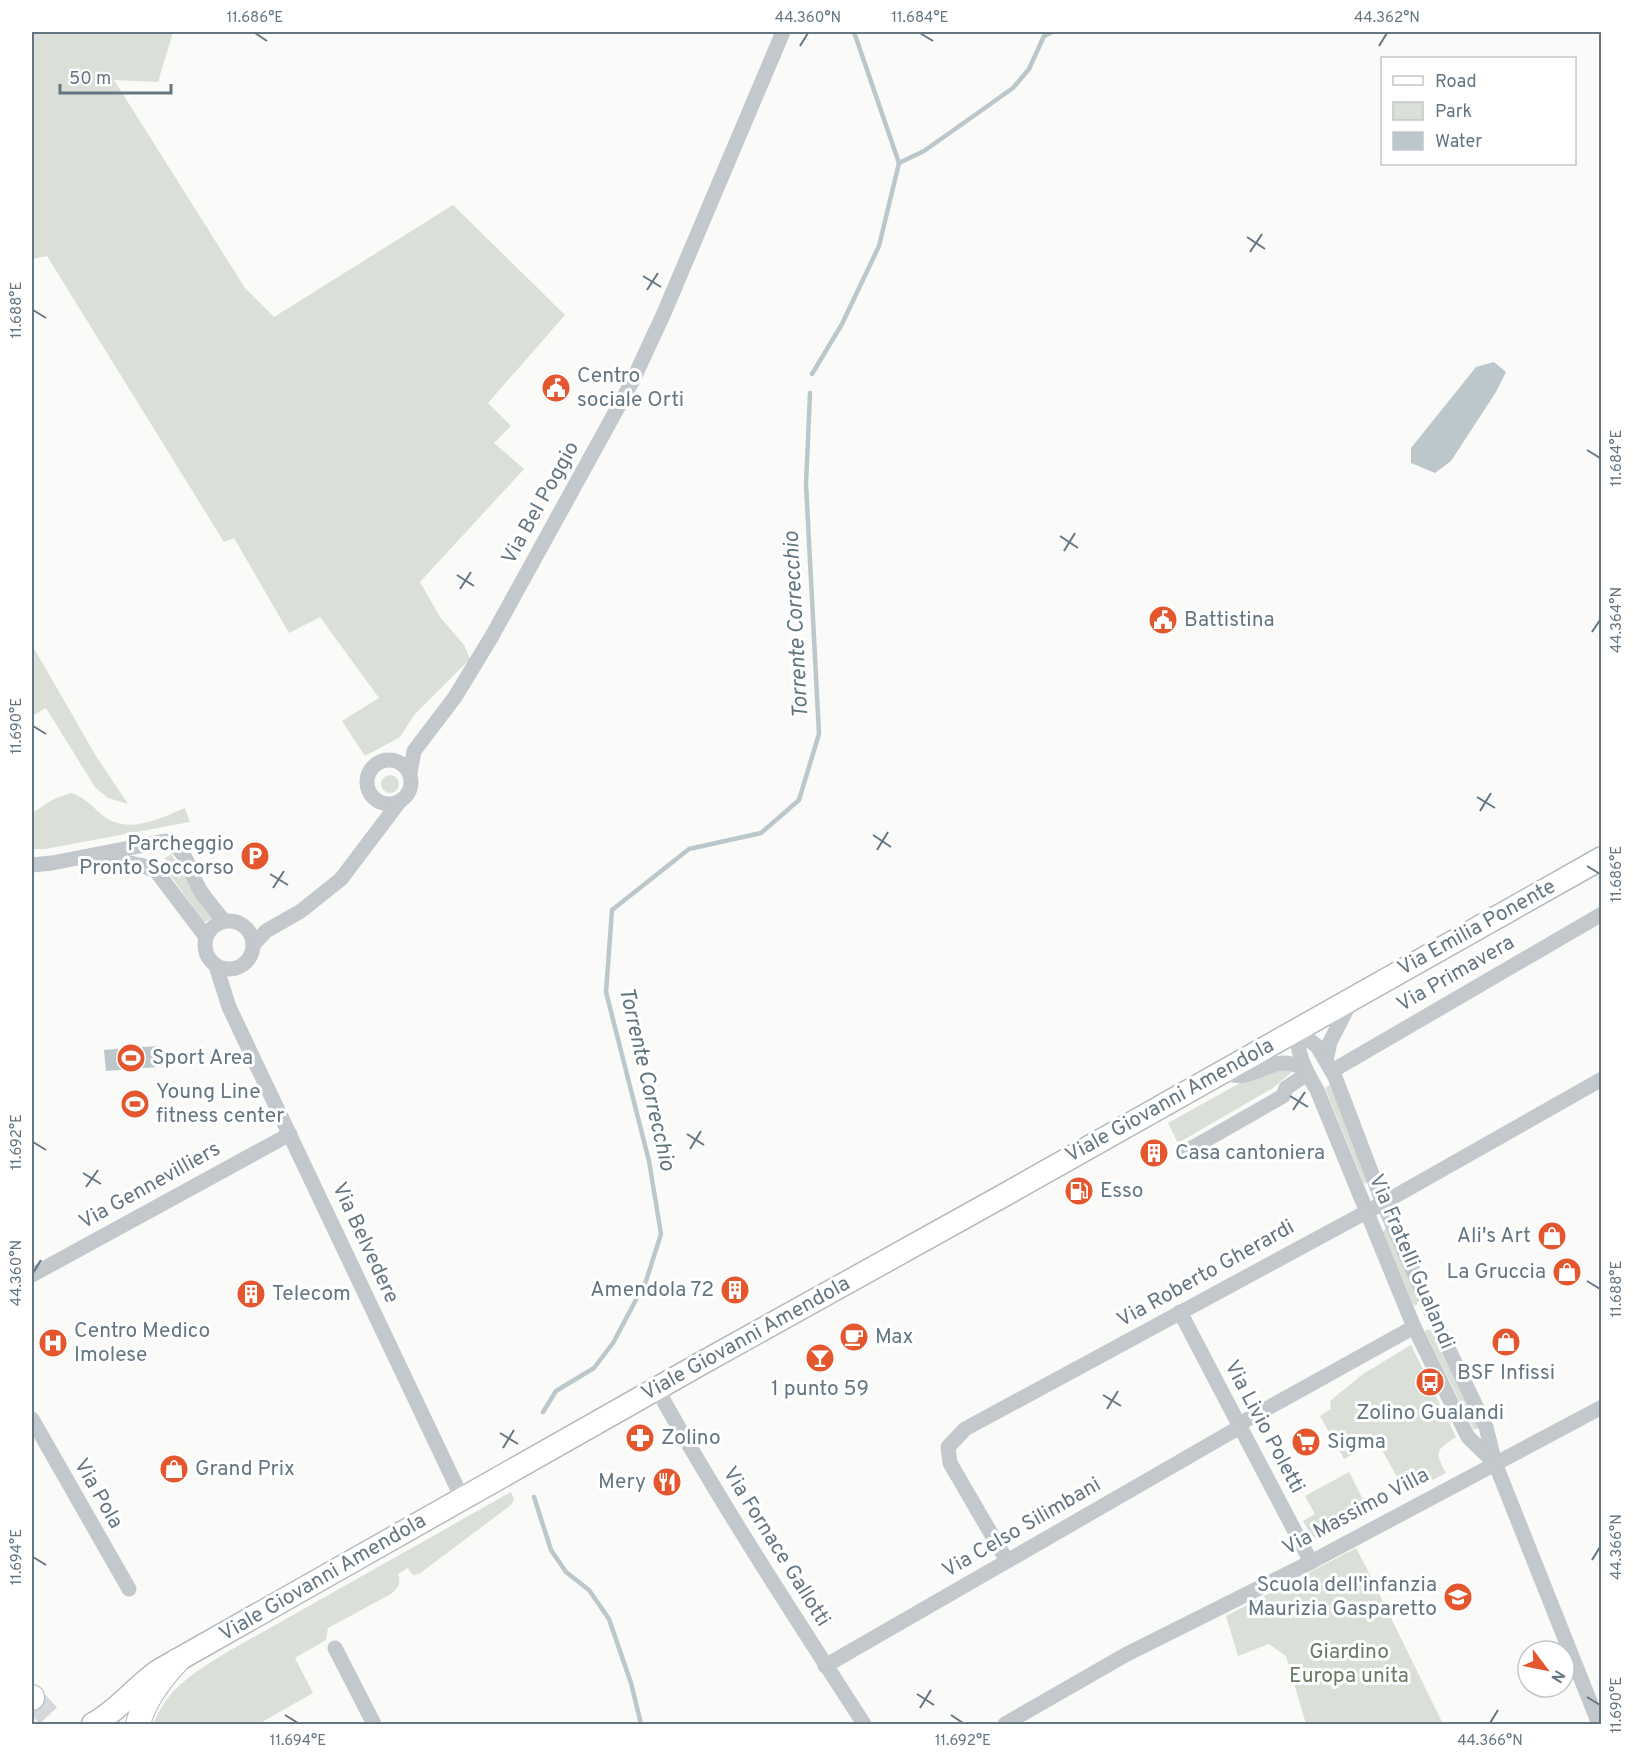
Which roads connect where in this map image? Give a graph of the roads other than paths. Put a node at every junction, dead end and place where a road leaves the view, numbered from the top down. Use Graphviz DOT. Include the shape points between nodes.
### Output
graph roads {
  1 [pos="778,34"];
  2 [pos="414,751"];
  3 [pos="389,760"];
  4 [pos="410,773"];
  5 [pos="370,794"];
  6 [pos="400,801"];
  7 [pos="379,827"];
  8 [pos="165,841"];
  9 [pos="93,855"];
  10 [pos="1602,858"];
  11 [pos="32,865"];
  12 [pos="156,871"];
  13 [pos="1602,914"];
  14 [pos="224,921"];
  15 [pos="276,925"];
  16 [pos="246,927"];
  17 [pos="206,937"];
  18 [pos="253,945"];
  19 [pos="216,966"];
  20 [pos="239,967"];
  21 [pos="1352,998"];
  22 [pos="229,1007"];
  23 [pos="1296,1030"];
  24 [pos="1329,1065"];
  25 [pos="1306,1071"];
  26 [pos="1221,1072"];
  27 [pos="1602,1079"];
  28 [pos="290,1134"];
  29 [pos="1185,1152"];
  30 [pos="1383,1203"];
  31 [pos="1365,1211"];
  32 [pos="32,1275"];
  33 [pos="1180,1312"];
  34 [pos="1414,1327"];
  35 [pos="657,1389"];
  36 [pos="1602,1407"];
  37 [pos="32,1419"];
  38 [pos="1239,1426"];
  39 [pos="1495,1463"];
  40 [pos="462,1498"];
  41 [pos="1007,1561"];
  42 [pos="1311,1562"];
  43 [pos="129,1589"];
  44 [pos="335,1648"];
  45 [pos="177,1661"];
  46 [pos="825,1666"];
  47 [pos="142,1683"];
  48 [pos="93,1725"];
  49 [pos="120,1725"];
  50 [pos="138,1725"];
  51 [pos="374,1725"];
  52 [pos="864,1725"];
  53 [pos="1005,1725"];
  54 [pos="1599,1725"];
  1 -- 2 [label="street, Via Bel Poggio" via="633,380 456,697"];
  2 -- 3 [label="street"];
  2 -- 4 [label="street, Via Bel Poggio"];
  3 -- 4 [label="street" via="401,763"];
  3 -- 5 [label="street" via="370,771"];
  4 -- 6 [label="street, Via Bel Poggio" via="409,792"];
  5 -- 6 [label="street" via="380,802"];
  5 -- 7 [label="street"];
  6 -- 7 [label="street, Via Bel Poggio"];
  7 -- 15 [label="street, Via Bel Poggio" via="341,879"];
  8 -- 9 [label="street"];
  8 -- 12 [label="street" via="151,852"];
  8 -- 14 [label="street" via="180,850 202,894"];
  9 -- 11 [label="street"];
  9 -- 12 [label="street"];
  10 -- 21 [label="main road, Via Emilia Ponente"];
  12 -- 17 [label="street"];
  13 -- 24 [label="street, Via Primavera"];
  14 -- 16 [label="street, Via Bel Poggio" via="232,920"];
  14 -- 17 [label="street" via="210,929"];
  15 -- 16 [label="street, Via Bel Poggio"];
  15 -- 18 [label="street, Via Bel Poggio"];
  16 -- 18 [label="street"];
  17 -- 19 [label="street" via="206,953"];
  18 -- 20 [label="street, Via Bel Poggio" via="249,958"];
  19 -- 20 [label="street"];
  19 -- 22 [label="street, Via Belvedere"];
  20 -- 22 [label="street" via="232,978"];
  21 -- 23 [label="main road, Viale Giovanni Amendola"];
  21 -- 24 [label="street" via="1330,1041"];
  22 -- 28 [label="street, Via Belvedere"];
  23 -- 24 [label="street, Via Fratelli Gualandi" via="1317,1046"];
  23 -- 25 [label="street, Via Fratelli Gualandi"];
  23 -- 26 [label="main road, Viale Giovanni Amendola"];
  24 -- 30 [label="street, Via Fratelli Gualandi"];
  25 -- 26 [label="street" via="1278,1062 1242,1076"];
  25 -- 29 [label="street" via="1286,1088 1283,1096"];
  25 -- 31 [label="street, Via Fratelli Gualandi"];
  26 -- 35 [label="main road, Viale Giovanni Amendola"];
  27 -- 30 [label="street, Via Roberto Gherardi"];
  28 -- 32 [label="street, Via Gennevilliers"];
  28 -- 40 [label="street, Via Belvedere"];
  30 -- 31 [label="street, Via Roberto Gherardi"];
  30 -- 39 [label="street, Via Fratelli Gualandi" via="1486,1427"];
  31 -- 33 [label="street, Via Roberto Gherardi"];
  31 -- 34 [label="street, Via Fratelli Gualandi"];
  33 -- 38 [label="street, Via Livio Poletti"];
  33 -- 41 [label="street, Via Roberto Gherardi" via="965,1429 948,1447 950,1463"];
  34 -- 38 [label="street, Via Celso Silimbani"];
  34 -- 39 [label="street, Via Fratelli Gualandi" via="1468,1437"];
  35 -- 40 [label="main road, Viale Giovanni Amendola"];
  35 -- 46 [label="street, Via Fornace Gallotti"];
  36 -- 39 [label="street, Via Massimo Villa"];
  37 -- 43 [label="street, Via Pola"];
  38 -- 41 [label="street, Via Celso Silimbani"];
  38 -- 42 [label="street, Via Livio Poletti"];
  39 -- 42 [label="street, Via Massimo Villa"];
  39 -- 54 [label="street, Via Fratelli Gualandi"];
  40 -- 45 [label="main road, Viale Giovanni Amendola"];
  41 -- 46 [label="street, Via Celso Silimbani"];
  42 -- 53 [label="street, Via Massimo Villa" via="1127,1654"];
  44 -- 51 [label="street"];
  45 -- 47 [label="main road, Viale Giovanni Amendola"];
  45 -- 50 [label="highway" via="164,1674"];
  46 -- 52 [label="street, Via Fornace Gallotti"];
  47 -- 48 [label="main road, Viale Giovanni Amendola"];
  47 -- 49 [label="main road, Viale Giovanni Amendola"];
}
